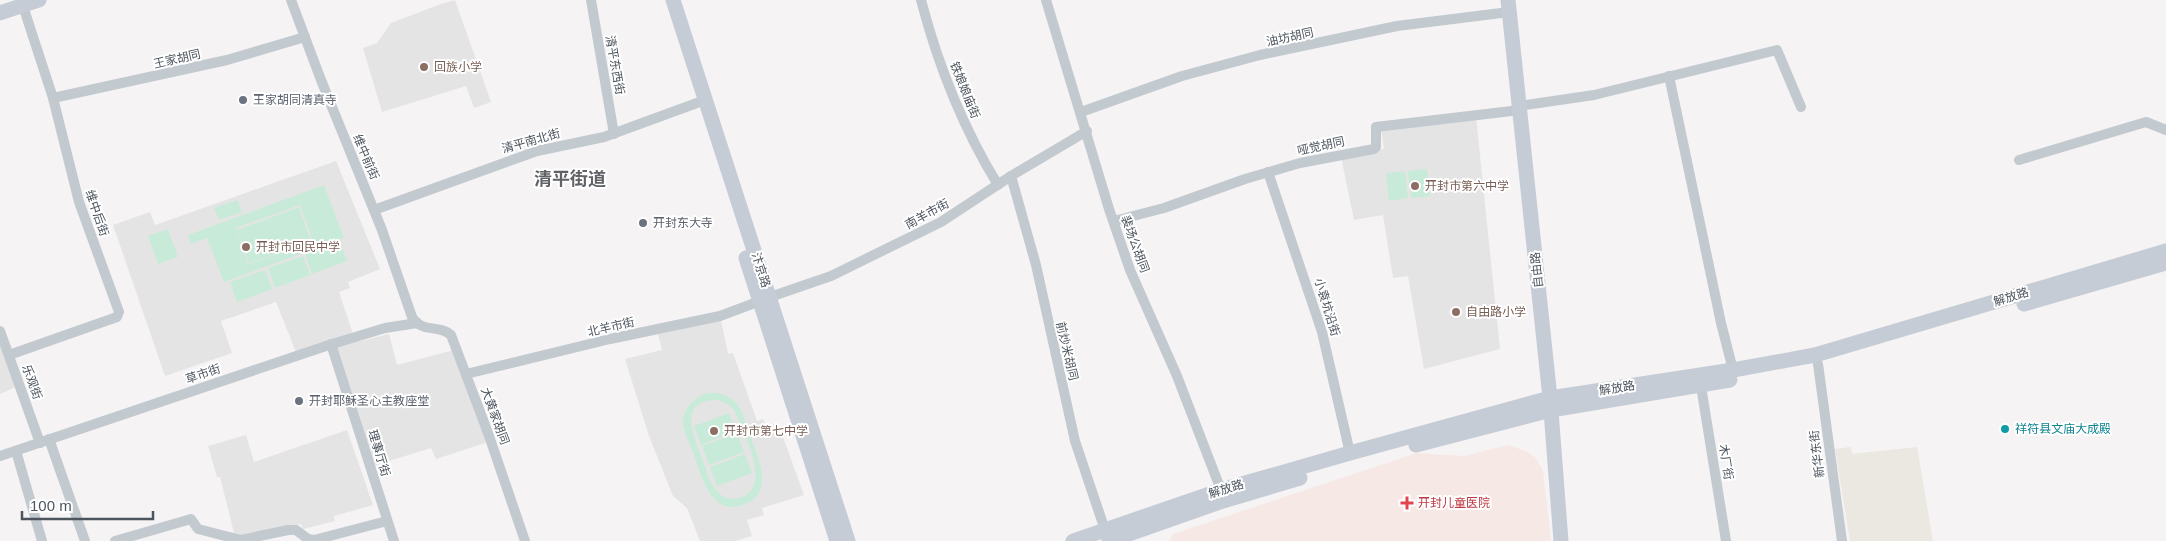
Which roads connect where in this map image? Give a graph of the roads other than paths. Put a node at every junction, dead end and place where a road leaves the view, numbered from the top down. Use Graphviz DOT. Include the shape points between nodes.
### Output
graph roads {
  1 [pos="39,0"];
  2 [pos="291,0"];
  3 [pos="591,0"];
  4 [pos="663,0"];
  5 [pos="674,0"];
  6 [pos="921,0"];
  7 [pos="1046,0"];
  8 [pos="17,4"];
  9 [pos="1509,6"];
  10 [pos="0,13"];
  11 [pos="305,37"];
  12 [pos="1669,76"];
  13 [pos="53,98"];
  14 [pos="697,103"];
  15 [pos="1801,107"];
  16 [pos="1520,108"];
  17 [pos="1081,112"];
  18 [pos="2166,130"];
  19 [pos="1086,131"];
  20 [pos="614,134"];
  21 [pos="2019,160"];
  22 [pos="1268,172"];
  23 [pos="1011,176"];
  24 [pos="998,185"];
  25 [pos="374,210"];
  26 [pos="1114,221"];
  27 [pos="2166,251"];
  28 [pos="2166,263"];
  29 [pos="765,299"];
  30 [pos="417,323"];
  31 [pos="0,331"];
  32 [pos="331,344"];
  33 [pos="9,355"];
  34 [pos="1818,364"];
  35 [pos="1733,370"];
  36 [pos="466,374"];
  37 [pos="1701,386"];
  38 [pos="1550,404"];
  39 [pos="45,441"];
  40 [pos="16,451"];
  41 [pos="1350,452"];
  42 [pos="0,456"];
  43 [pos="1221,490"];
  44 [pos="387,521"];
  45 [pos="1107,535"];
  46 [pos="42,541"];
  47 [pos="86,541"];
  48 [pos="115,541"];
  49 [pos="394,541"];
  50 [pos="525,541"];
  51 [pos="837,541"];
  52 [pos="848,541"];
  53 [pos="1073,541"];
  54 [pos="1561,541"];
  55 [pos="1726,541"];
  56 [pos="1842,541"];
  1 -- 8 [label="main road"];
  2 -- 11 [label="street, 维中前街"];
  3 -- 20 [label="street, 清平东西街"];
  4 -- 14 [label="main road, 汴京路"];
  5 -- 29 [label="main road, 汴京路"];
  6 -- 24 [label="street, 铁娘娘庙街" via="965,123 977,151"];
  7 -- 17 [label="street, 裴场公胡同"];
  8 -- 10 [label="main road"];
  8 -- 13 [label="street, 维中后街"];
  9 -- 16 [label="main road, 自由路"];
  9 -- 17 [label="street, 油坊胡同" via="1260,56 1182,76"];
  11 -- 13 [label="street, 王家胡同" via="227,60"];
  11 -- 25 [label="street, 维中前街"];
  12 -- 15 [label="street" via="1777,50"];
  12 -- 16 [label="street" via="1594,95"];
  12 -- 35 [label="street"];
  13 -- 33 [label="street, 维中后街" via="79,202 118,315"];
  14 -- 20 [label="street, 清平南北街"];
  14 -- 29 [label="main road, 汴京路"];
  16 -- 22 [label="street, 哑觉胡同" via="1376,127 1378,143 1374,149"];
  16 -- 38 [label="main road, 自由路"];
  17 -- 19 [label="street, 裴场公胡同"];
  18 -- 21 [label="street" via="2146,122"];
  19 -- 23 [label="street, 南羊市街"];
  19 -- 26 [label="street, 裴场公胡同"];
  20 -- 25 [label="street, 清平南北街" via="537,150"];
  22 -- 26 [label="street, 哑觉胡同" via="1164,208"];
  22 -- 41 [label="street, 小袁坑沿街" via="1322,332"];
  23 -- 24 [label="street, 南羊市街"];
  23 -- 45 [label="street, 前炒米胡同" via="1036,265 1074,441"];
  24 -- 29 [label="street, 南羊市街" via="941,222 869,259"];
  25 -- 30 [label="street, 维中前街" via="412,317"];
  26 -- 43 [label="street, 裴场公胡同" via="1130,270 1180,384"];
  27 -- 35 [label="main road, 解放路" via="1835,349"];
  28 -- 34 [label="main road, 解放路"];
  29 -- 36 [label="street, 北羊市街" via="720,316"];
  29 -- 51 [label="main road, 汴京路"];
  29 -- 52 [label="main road, 汴京路"];
  30 -- 32 [label="street, 草市街"];
  30 -- 36 [label="street, 大黄家胡同" via="449,333"];
  31 -- 33 [label="street, 乐观街"];
  32 -- 39 [label="street, 草市街"];
  32 -- 44 [label="street, 理事厅街"];
  33 -- 39 [label="street, 乐观街"];
  34 -- 37 [label="main road, 解放路"];
  34 -- 56 [label="street, 新华东街"];
  35 -- 38 [label="main road, 解放路"];
  36 -- 50 [label="street, 大黄家胡同"];
  37 -- 38 [label="main road, 解放路"];
  37 -- 55 [label="street, 木厂街"];
  38 -- 41 [label="main road, 解放路"];
  38 -- 45 [label="main road, 解放路"];
  38 -- 54 [label="main road, 自由路"];
  39 -- 40 [label="street, 草市街"];
  39 -- 47 [label="street, 乐观街"];
  40 -- 42 [label="street, 草市街"];
  40 -- 46 [label="street"];
  41 -- 43 [label="main road, 解放路"];
  43 -- 45 [label="main road, 解放路"];
  44 -- 48 [label="street" via="314,540 296,530 241,540 198,529 191,519"];
  44 -- 49 [label="street, 理事厅街"];
  45 -- 53 [label="main road, 解放路"];
}
